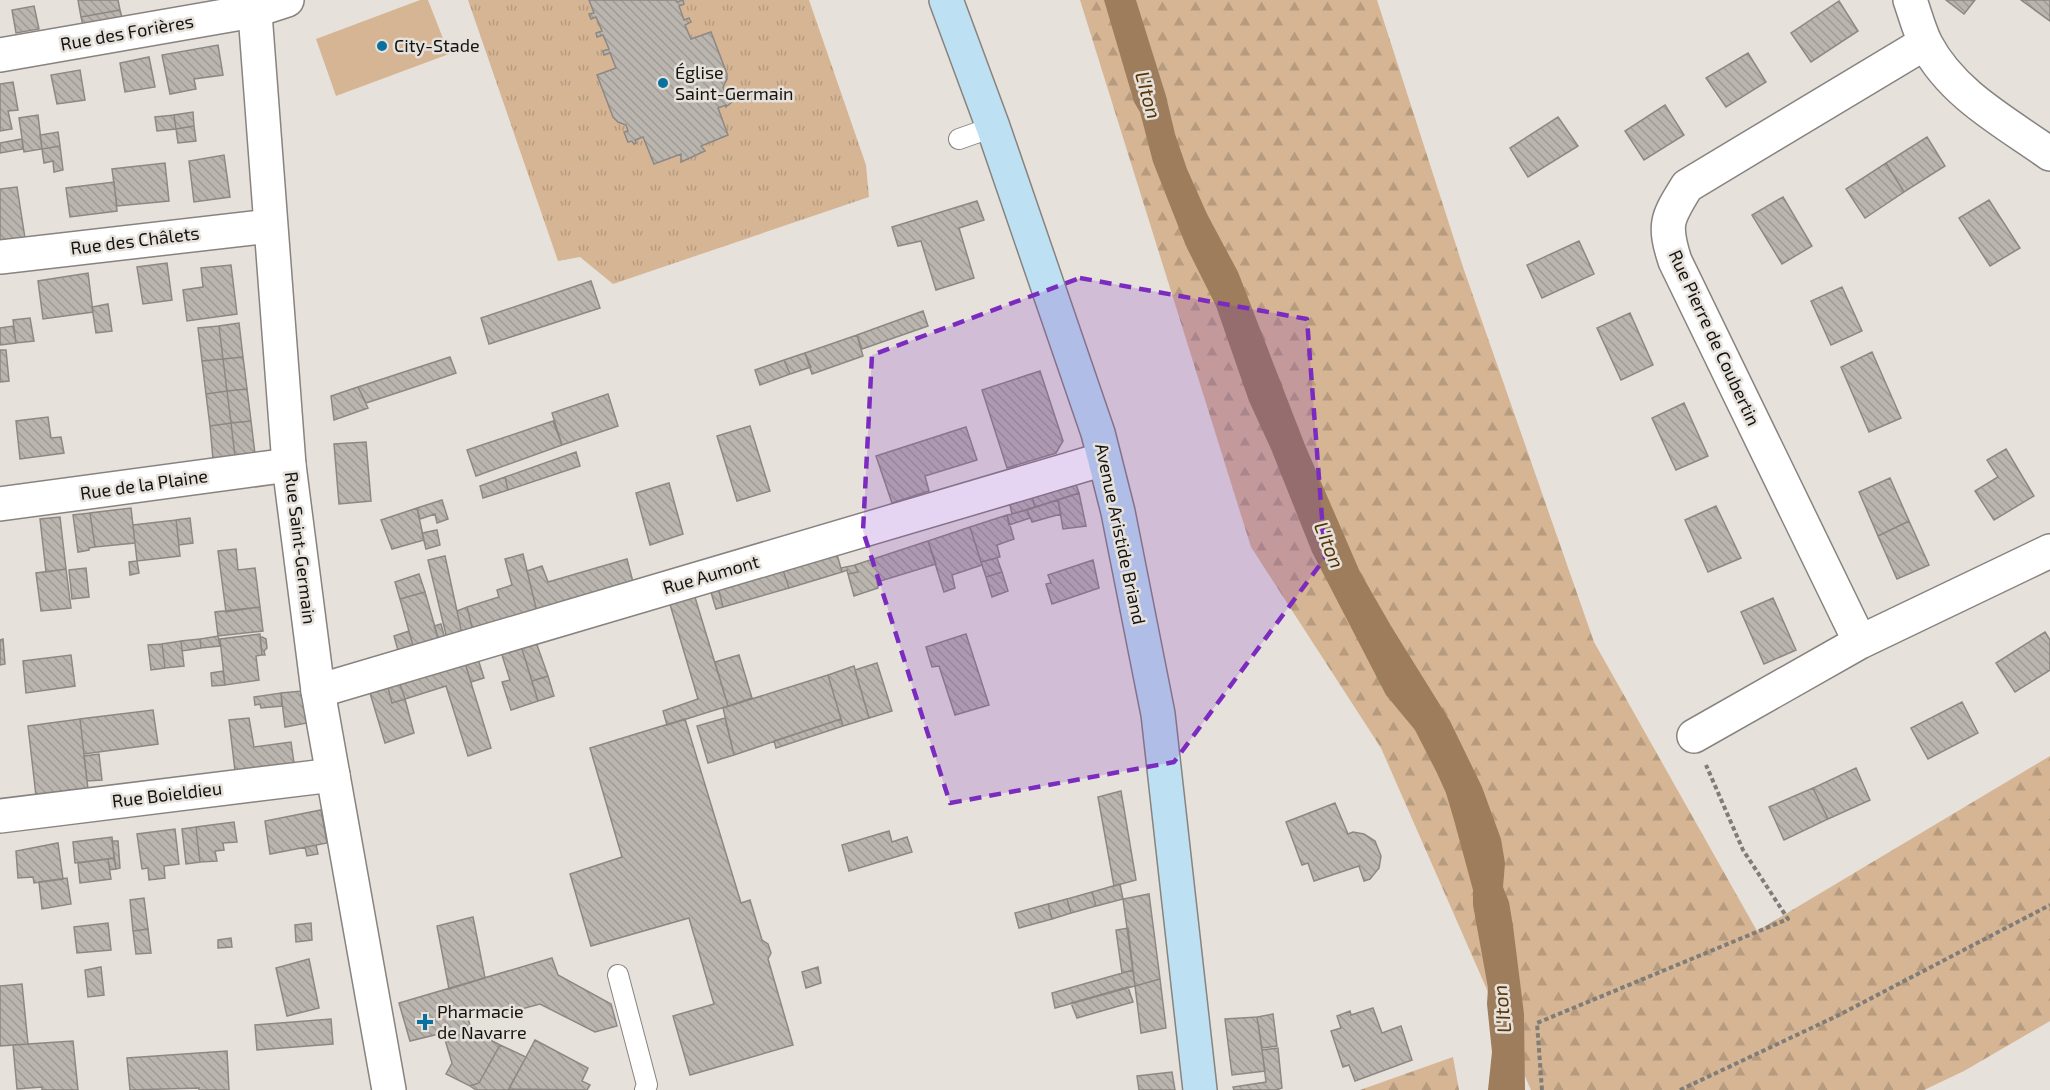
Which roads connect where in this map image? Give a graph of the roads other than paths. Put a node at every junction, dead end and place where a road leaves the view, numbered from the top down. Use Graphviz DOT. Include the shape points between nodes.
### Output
graph roads {
  1 [pos="287,0"];
  2 [pos="946,0"];
  3 [pos="1910,0"];
  4 [pos="254,5"];
  5 [pos="1925,43"];
  6 [pos="0,55"];
  7 [pos="993,127"];
  8 [pos="959,140"];
  9 [pos="2050,154"];
  10 [pos="270,226"];
  11 [pos="0,257"];
  12 [pos="1104,459"];
  13 [pos="289,465"];
  14 [pos="0,504"];
  15 [pos="2050,551"];
  16 [pos="1860,642"];
  17 [pos="318,691"];
  18 [pos="1694,736"];
  19 [pos="333,775"];
  20 [pos="0,816"];
  21 [pos="618,975"];
  22 [pos="389,1090"];
  23 [pos="645,1090"];
  24 [pos="1200,1090"];
  1 -- 4 [label="street, Rue des Forières"];
  2 -- 7 [label="main road, Avenue Aristide Briand"];
  3 -- 5 [label="street"];
  4 -- 6 [label="street, Rue des Forières"];
  4 -- 10 [label="street, Rue Saint-Germain"];
  5 -- 9 [label="street" via="1968,96"];
  5 -- 16 [label="street, Rue Pierre de Coubertin" via="1687,186 1670,213 1668,238 1675,261"];
  7 -- 8 [label="lane"];
  7 -- 12 [label="main road, Avenue Aristide Briand"];
  10 -- 11 [label="street, Rue des Châlets"];
  10 -- 13 [label="street, Rue Saint-Germain"];
  12 -- 17 [label="street, Rue Aumont"];
  12 -- 24 [label="main road, Avenue Aristide Briand" via="1158,714"];
  13 -- 14 [label="street, Rue de la Plaine"];
  13 -- 17 [label="street, Rue Saint-Germain"];
  15 -- 16 [label="street"];
  16 -- 18 [label="street"];
  17 -- 19 [label="street, Rue Saint-Germain"];
  19 -- 20 [label="street, Rue Boieldieu"];
  19 -- 22 [label="street, Rue Saint-Germain"];
  21 -- 23 [label="lane" via="647,1085"];
}
